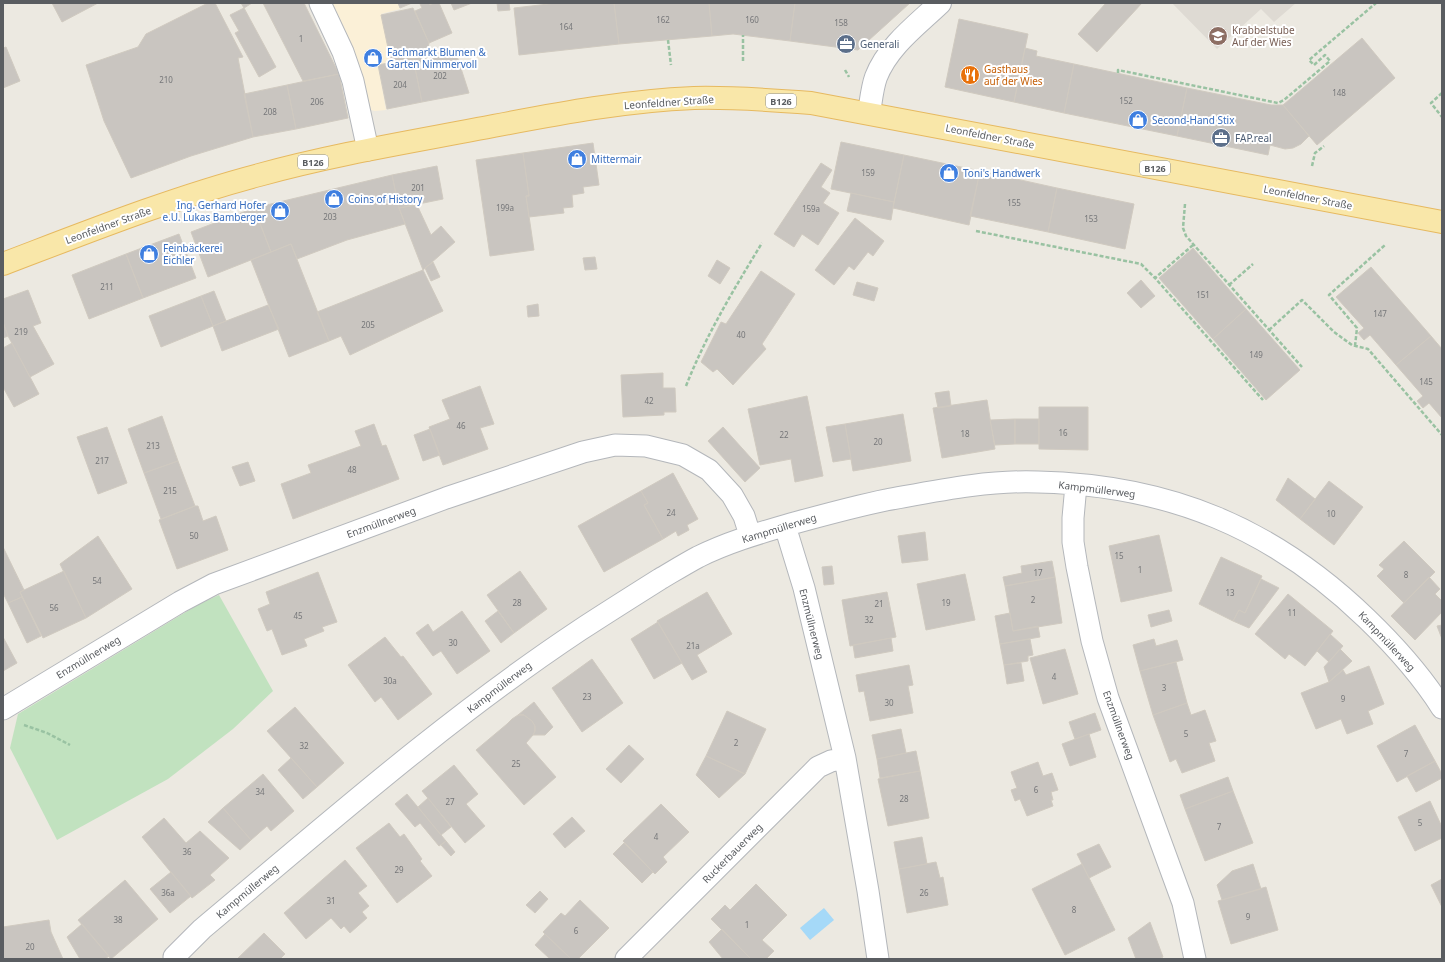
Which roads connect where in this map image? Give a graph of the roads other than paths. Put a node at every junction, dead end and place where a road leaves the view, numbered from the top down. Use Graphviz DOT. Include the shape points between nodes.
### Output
graph roads {
  1 [pos="320,3"];
  2 [pos="940,3"];
  3 [pos="869,113"];
  4 [pos="368,150"];
  5 [pos="1442,222"];
  6 [pos="3,264"];
  7 [pos="1076,485"];
  8 [pos="785,526"];
  9 [pos="750,535"];
  10 [pos="1442,708"];
  11 [pos="3,709"];
  12 [pos="845,758"];
  13 [pos="174,958"];
  14 [pos="626,959"];
  15 [pos="878,959"];
  16 [pos="1195,959"];
  1 -- 4 [label="street" via="343,52 353,81"];
  2 -- 3 [label="street" via="886,56 876,77"];
  3 -- 4 [label="main road, Leonfeldner Straße / B126" via="811,103 692,98 578,111"];
  3 -- 5 [label="main road, Leonfeldner Straße / B126"];
  4 -- 6 [label="main road, Leonfeldner Straße / B126" via="302,164 212,188"];
  7 -- 8 [label="street, Kampmüllerweg" via="1037,482 980,485 923,493 856,506"];
  7 -- 10 [label="street, Kampmüllerweg" via="1123,491 1190,506 1274,546 1316,574 1360,612 1390,641"];
  7 -- 16 [label="street, Enzmüllnerweg" via="1073,542 1092,641 1108,698 1184,903"];
  8 -- 9 [label="street, Kampmüllerweg"];
  8 -- 12 [label="street, Enzmüllnerweg" via="804,588"];
  9 -- 11 [label="street, Enzmüllnerweg" via="744,516 732,495 709,470 683,455 646,446 615,445 583,452 446,498 214,584"];
  9 -- 13 [label="street, Kampmüllerweg" via="695,558 622,602 528,665 413,752 202,929"];
  12 -- 14 [label="street, Ruckerbauerweg" via="831,760 818,767"];
  12 -- 15 [label="street, Enzmüllnerweg"];
}
